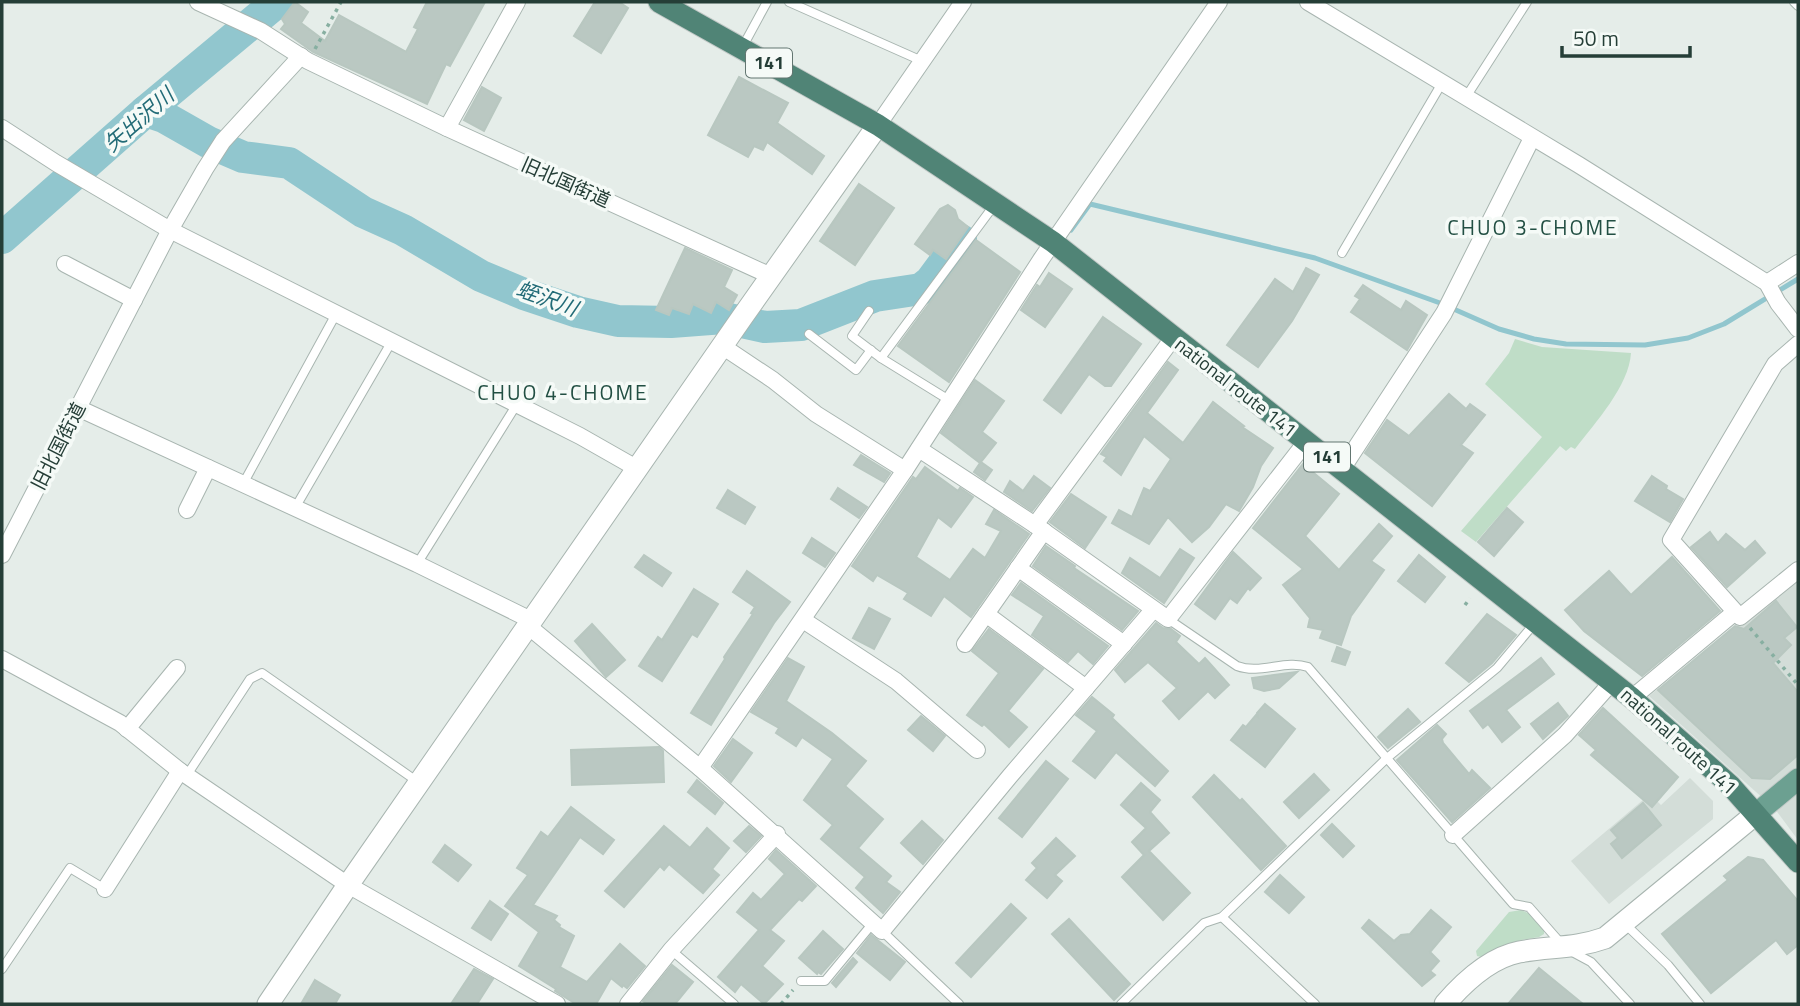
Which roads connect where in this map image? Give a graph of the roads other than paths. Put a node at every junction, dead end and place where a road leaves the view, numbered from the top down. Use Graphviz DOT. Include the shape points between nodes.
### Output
graph roads {
  1 [pos="198,2"];
  2 [pos="517,2"];
  3 [pos="659,2"];
  4 [pos="767,2"];
  5 [pos="789,2"];
  6 [pos="963,2"];
  7 [pos="1219,2"];
  8 [pos="1308,2"];
  9 [pos="1527,2"];
  10 [pos="1794,2"];
  11 [pos="1798,6"];
  12 [pos="742,48"];
  13 [pos="304,58"];
  14 [pos="922,61"];
  15 [pos="1442,83"];
  16 [pos="1466,97"];
  17 [pos="878,125"];
  18 [pos="2,128"];
  19 [pos="447,128"];
  20 [pos="1532,138"];
  21 [pos="995,204"];
  22 [pos="170,230"];
  23 [pos="1059,234"];
  24 [pos="1342,253"];
  25 [pos="1798,263"];
  26 [pos="65,264"];
  27 [pos="771,275"];
  28 [pos="1767,284"];
  29 [pos="134,300"];
  30 [pos="869,311"];
  31 [pos="336,314"];
  32 [pos="1798,329"];
  33 [pos="732,331"];
  34 [pos="809,334"];
  35 [pos="1173,338"];
  36 [pos="392,341"];
  37 [pos="1798,344"];
  38 [pos="871,350"];
  39 [pos="881,358"];
  40 [pos="949,400"];
  41 [pos="517,404"];
  42 [pos="78,408"];
  43 [pos="1306,442"];
  44 [pos="919,449"];
  45 [pos="208,468"];
  46 [pos="638,469"];
  47 [pos="1342,469"];
  48 [pos="905,470"];
  49 [pos="243,484"];
  50 [pos="295,508"];
  51 [pos="187,510"];
  52 [pos="1040,528"];
  53 [pos="2,555"];
  54 [pos="417,564"];
  55 [pos="1018,568"];
  56 [pos="1798,570"];
  57 [pos="1153,610"];
  58 [pos="986,614"];
  59 [pos="1737,614"];
  60 [pos="1168,619"];
  61 [pos="803,620"];
  62 [pos="1536,621"];
  63 [pos="531,624"];
  64 [pos="965,644"];
  65 [pos="1124,644"];
  66 [pos="2,659"];
  67 [pos="177,668"];
  68 [pos="1612,682"];
  69 [pos="1086,688"];
  70 [pos="1632,698"];
  71 [pos="127,729"];
  72 [pos="976,750"];
  73 [pos="1387,758"];
  74 [pos="700,768"];
  75 [pos="183,773"];
  76 [pos="1798,779"];
  77 [pos="420,783"];
  78 [pos="1757,813"];
  79 [pos="777,834"];
  80 [pos="1453,835"];
  81 [pos="1798,862"];
  82 [pos="348,885"];
  83 [pos="105,888"];
  84 [pos="1222,917"];
  85 [pos="1625,924"];
  86 [pos="878,927"];
  87 [pos="1565,948"];
  88 [pos="671,950"];
  89 [pos="2,969"];
  90 [pos="801,981"];
  91 [pos="268,1004"];
  92 [pos="557,1004"];
  93 [pos="628,1004"];
  94 [pos="734,1004"];
  95 [pos="959,1004"];
  96 [pos="1121,1004"];
  97 [pos="1315,1004"];
  98 [pos="1445,1004"];
  99 [pos="1630,1004"];
  100 [pos="1700,1004"];
  1 -- 13 [label="street" via="261,31"];
  2 -- 19 [label="street"];
  3 -- 12 [label="highway, national route 141 / 141"];
  4 -- 12 [label="lane"];
  5 -- 14 [label="lane"];
  6 -- 14 [label="street"];
  7 -- 23 [label="street"];
  8 -- 15 [label="street"];
  9 -- 16 [label="lane"];
  10 -- 11 [label="lane"];
  12 -- 17 [label="highway, national route 141 / 141"];
  13 -- 19 [label="street, 旧北国街道"];
  13 -- 22 [label="street, 旧北国街道" via="259,99 219,147"];
  14 -- 17 [label="street"];
  15 -- 16 [label="street"];
  15 -- 24 [label="lane"];
  16 -- 20 [label="street"];
  17 -- 21 [label="highway, national route 141 / 141"];
  17 -- 27 [label="street"];
  18 -- 22 [label="street"];
  19 -- 27 [label="street, 旧北国街道"];
  20 -- 28 [label="street"];
  20 -- 47 [label="street" via="1444,313"];
  21 -- 23 [label="highway, national route 141 / 141"];
  21 -- 39 [label="lane"];
  22 -- 29 [label="street, 旧北国街道"];
  22 -- 31 [label="street"];
  23 -- 35 [label="highway, national route 141 / 141"];
  23 -- 40 [label="street"];
  25 -- 28 [label="street"];
  26 -- 29 [label="street"];
  27 -- 33 [label="street"];
  28 -- 32 [label="street"];
  29 -- 42 [label="street, 旧北国街道"];
  30 -- 38 [label="lane" via="852,336"];
  31 -- 36 [label="street"];
  31 -- 49 [label="lane"];
  33 -- 46 [label="street"];
  33 -- 48 [label="street" via="773,380 816,414"];
  34 -- 38 [label="lane" via="856,370"];
  35 -- 43 [label="highway, national route 141 / 141"];
  35 -- 52 [label="street"];
  36 -- 41 [label="street"];
  36 -- 50 [label="lane"];
  37 -- 59 [label="street" via="1775,364 1671,540"];
  38 -- 39 [label="lane"];
  39 -- 40 [label="lane"];
  40 -- 44 [label="street"];
  41 -- 46 [label="street"];
  41 -- 54 [label="lane"];
  42 -- 45 [label="street"];
  42 -- 53 [label="street, 旧北国街道"];
  43 -- 47 [label="highway, national route 141 / 141"];
  43 -- 60 [label="street"];
  44 -- 48 [label="street"];
  44 -- 52 [label="street"];
  45 -- 49 [label="street"];
  45 -- 51 [label="street"];
  46 -- 63 [label="street"];
  47 -- 62 [label="highway, national route 141 / 141"];
  48 -- 61 [label="street"];
  49 -- 50 [label="street"];
  50 -- 54 [label="street"];
  52 -- 55 [label="street"];
  52 -- 57 [label="street"];
  54 -- 63 [label="street"];
  55 -- 58 [label="street"];
  55 -- 65 [label="street"];
  56 -- 59 [label="street"];
  57 -- 60 [label="street"];
  57 -- 65 [label="street"];
  58 -- 64 [label="street"];
  58 -- 69 [label="street"];
  59 -- 70 [label="street"];
  60 -- 73 [label="lane" via="1250,671 1298,664 1308,667"];
  61 -- 72 [label="street" via="896,681"];
  61 -- 74 [label="street"];
  62 -- 68 [label="highway, national route 141 / 141"];
  62 -- 73 [label="lane" via="1497,668"];
  63 -- 74 [label="street"];
  63 -- 77 [label="street"];
  65 -- 69 [label="street"];
  66 -- 71 [label="street"];
  67 -- 71 [label="street"];
  68 -- 70 [label="highway, national route 141 / 141"];
  68 -- 80 [label="street" via="1565,735"];
  69 -- 86 [label="street"];
  70 -- 78 [label="highway, national route 141 / 141"];
  71 -- 75 [label="street"];
  73 -- 80 [label="lane"];
  73 -- 84 [label="lane"];
  74 -- 79 [label="street"];
  75 -- 77 [label="lane" via="250,679 262,673"];
  75 -- 82 [label="street"];
  75 -- 83 [label="street"];
  76 -- 78 [label="main road"];
  77 -- 82 [label="street"];
  78 -- 81 [label="highway, national route 141 / 141"];
  78 -- 85 [label="street"];
  79 -- 86 [label="street"];
  79 -- 88 [label="street"];
  80 -- 87 [label="lane" via="1513,904 1529,907"];
  82 -- 91 [label="street"];
  82 -- 92 [label="street"];
  83 -- 89 [label="lane" via="71,868"];
  84 -- 96 [label="lane" via="1204,923"];
  84 -- 97 [label="lane"];
  85 -- 87 [label="street" via="1585,946"];
  85 -- 100 [label="lane"];
  86 -- 90 [label="lane" via="825,981"];
  86 -- 95 [label="lane"];
  87 -- 98 [label="street" via="1517,952 1488,964"];
  87 -- 99 [label="lane" via="1591,962"];
  88 -- 93 [label="street"];
  88 -- 94 [label="lane"];
}
